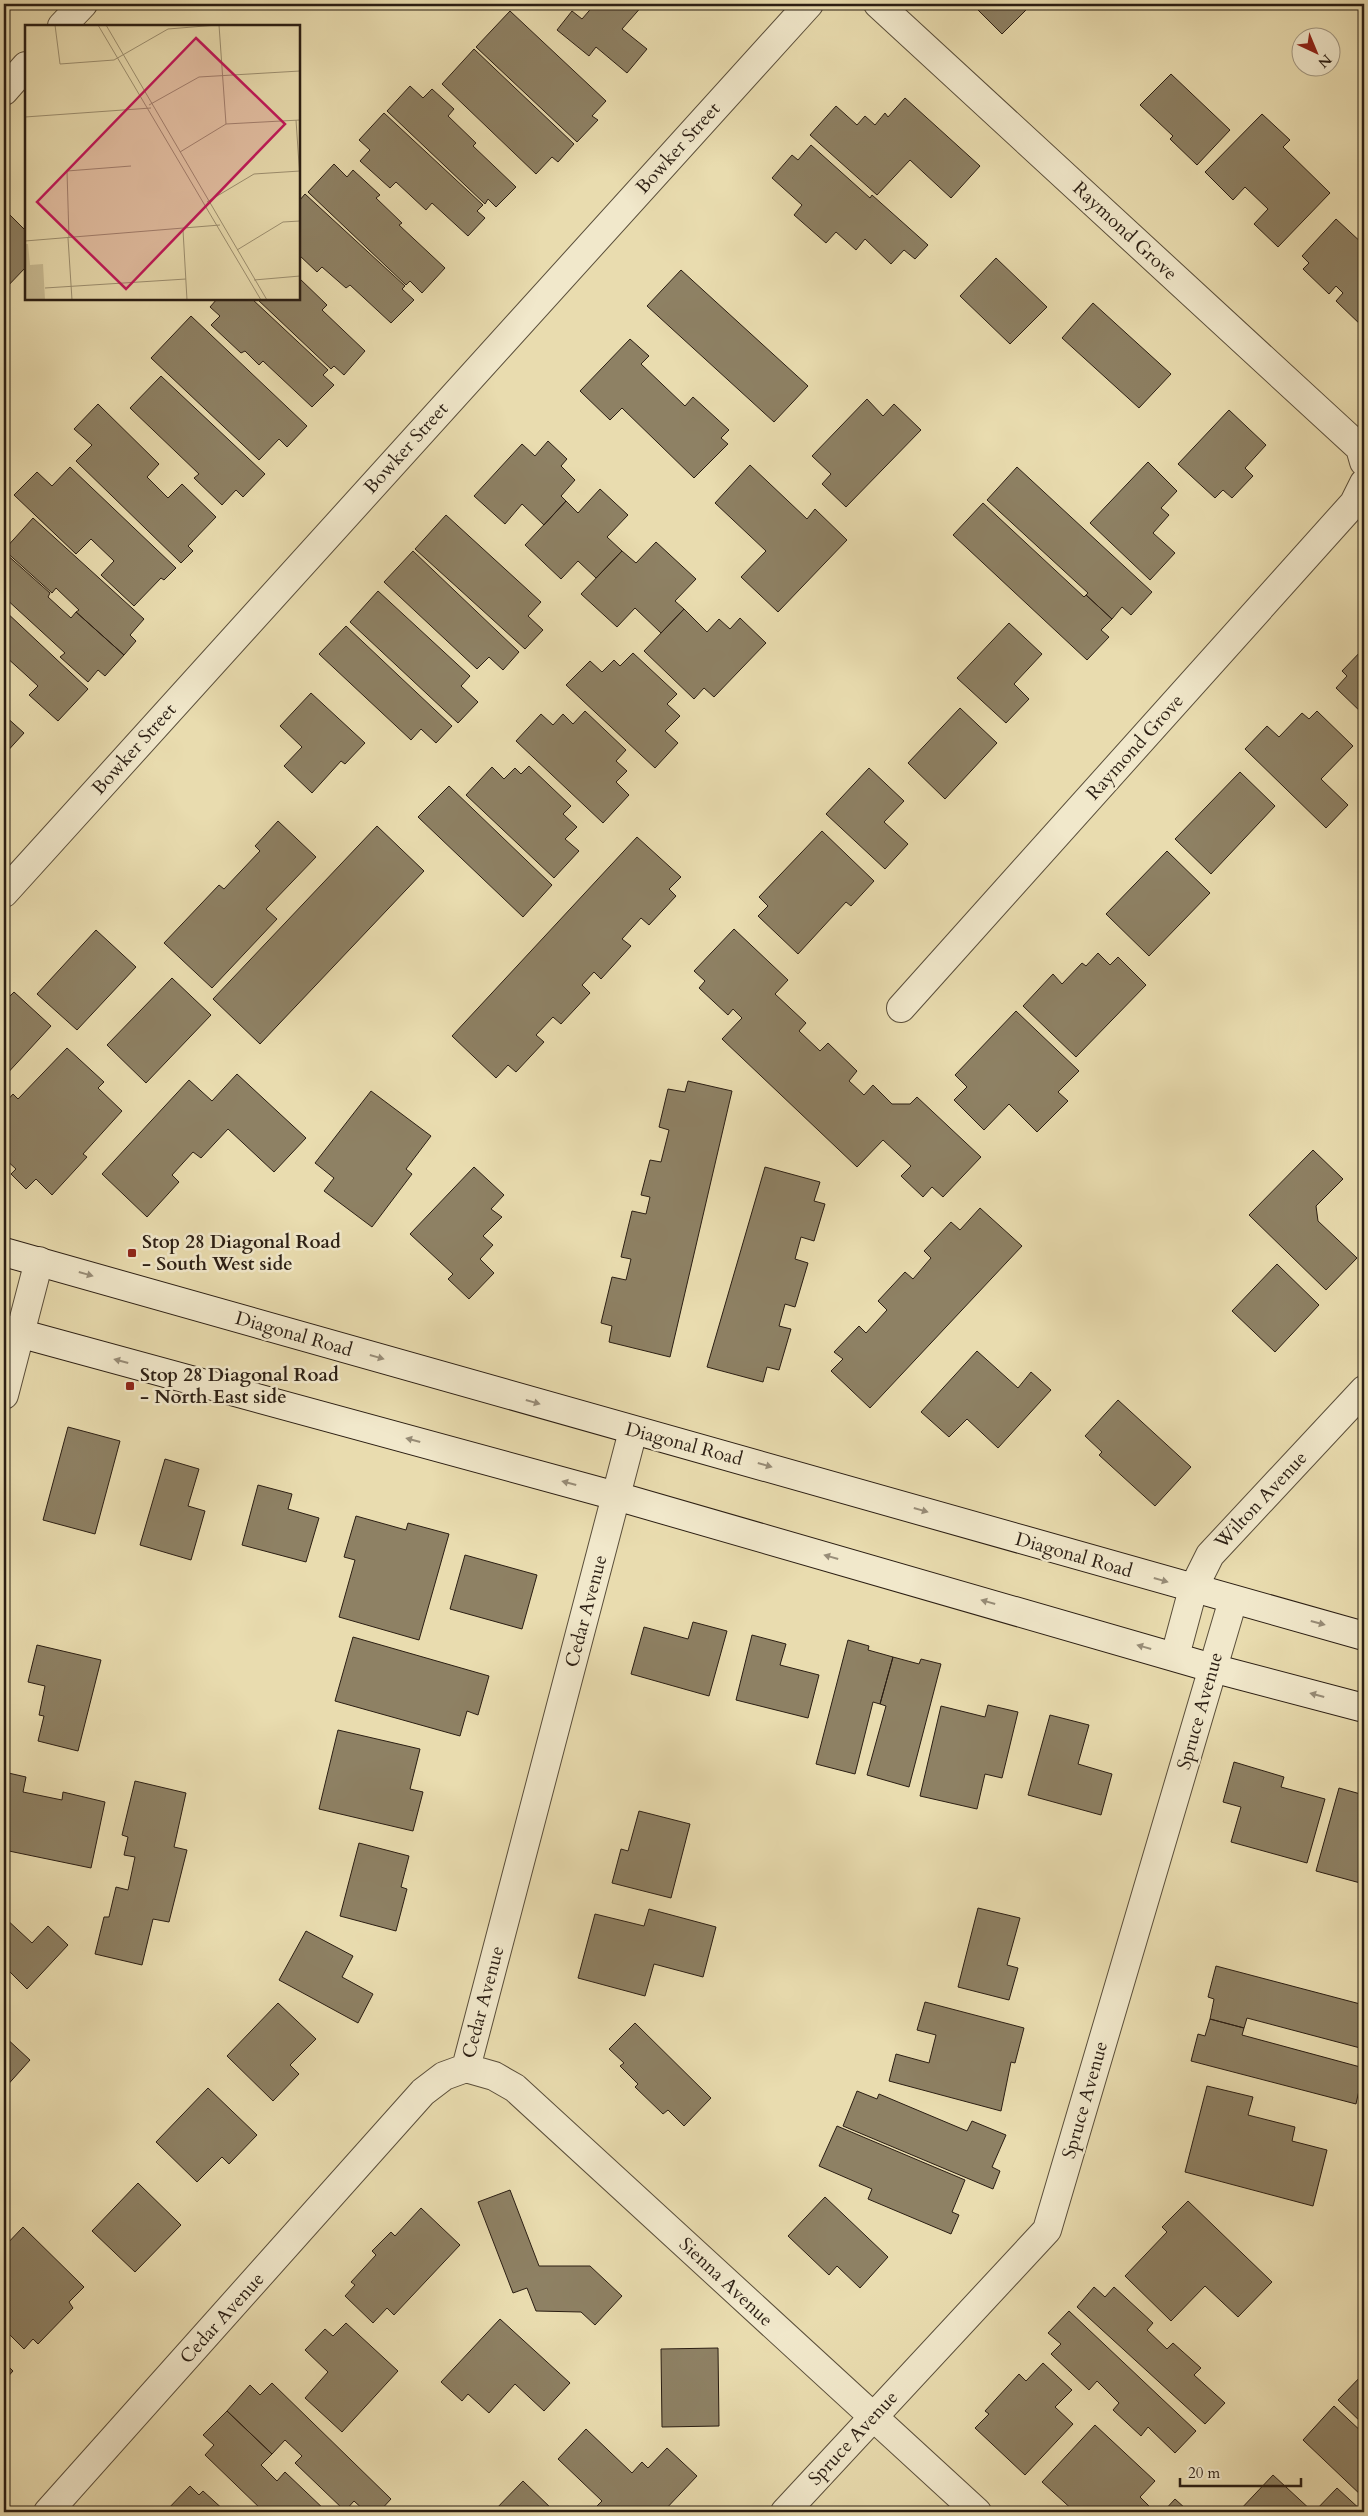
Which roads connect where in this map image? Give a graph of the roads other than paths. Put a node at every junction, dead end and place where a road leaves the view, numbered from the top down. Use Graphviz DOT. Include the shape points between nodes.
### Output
graph roads {
  1 [pos="83,4"];
  2 [pos="809,4"];
  3 [pos="878,4"];
  4 [pos="63,25"];
  5 [pos="25,67"];
  6 [pos="4,91"];
  7 [pos="1364,462"];
  8 [pos="1364,483"];
  9 [pos="4,893"];
  10 [pos="901,1008"];
  11 [pos="4,1252"];
  12 [pos="39,1261"];
  13 [pos="12,1331"];
  14 [pos="1364,1390"];
  15 [pos="4,1395"];
  16 [pos="633,1431"];
  17 [pos="616,1496"];
  18 [pos="1193,1589"];
  19 [pos="1233,1600"];
  20 [pos="1364,1636"];
  21 [pos="1175,1656"];
  22 [pos="1212,1668"];
  23 [pos="1364,1708"];
  24 [pos="466,2068"];
  25 [pos="873,2417"];
  26 [pos="48,2512"];
  27 [pos="785,2512"];
  28 [pos="977,2512"];
  1 -- 4 [label="street"];
  2 -- 9 [label="street, Bowker Street"];
  3 -- 7 [label="street, Raymond Grove" via="1360,448"];
  5 -- 6 [label="street"];
  8 -- 10 [label="street, Raymond Grove" via="1354,503"];
  11 -- 12 [label="street, Diagonal Road"];
  12 -- 13 [label="street"];
  12 -- 16 [label="street, Diagonal Road, one-way"];
  13 -- 15 [label="street"];
  17 -- 13 [label="street, one-way"];
  14 -- 18 [label="street, Wilton Avenue" via="1210,1555"];
  16 -- 17 [label="street, Cedar Avenue"];
  16 -- 18 [label="street, Diagonal Road, one-way" via="746,1460"];
  21 -- 17 [label="street, one-way"];
  17 -- 24 [label="street, Cedar Avenue"];
  18 -- 19 [label="street, Diagonal Road"];
  18 -- 21 [label="street, Wilton Avenue"];
  19 -- 20 [label="street, Diagonal Road, one-way"];
  19 -- 22 [label="street, Spruce Avenue"];
  21 -- 22 [label="street"];
  23 -- 22 [label="street, one-way"];
  22 -- 25 [label="street, Spruce Avenue" via="1047,2230"];
  24 -- 25 [label="street, Sienna Avenue" via="494,2076 515,2088"];
  24 -- 26 [label="street, Cedar Avenue" via="444,2076 423,2092"];
  25 -- 27 [label="street, Spruce Avenue"];
  25 -- 28 [label="street, Sienna Avenue"];
}
